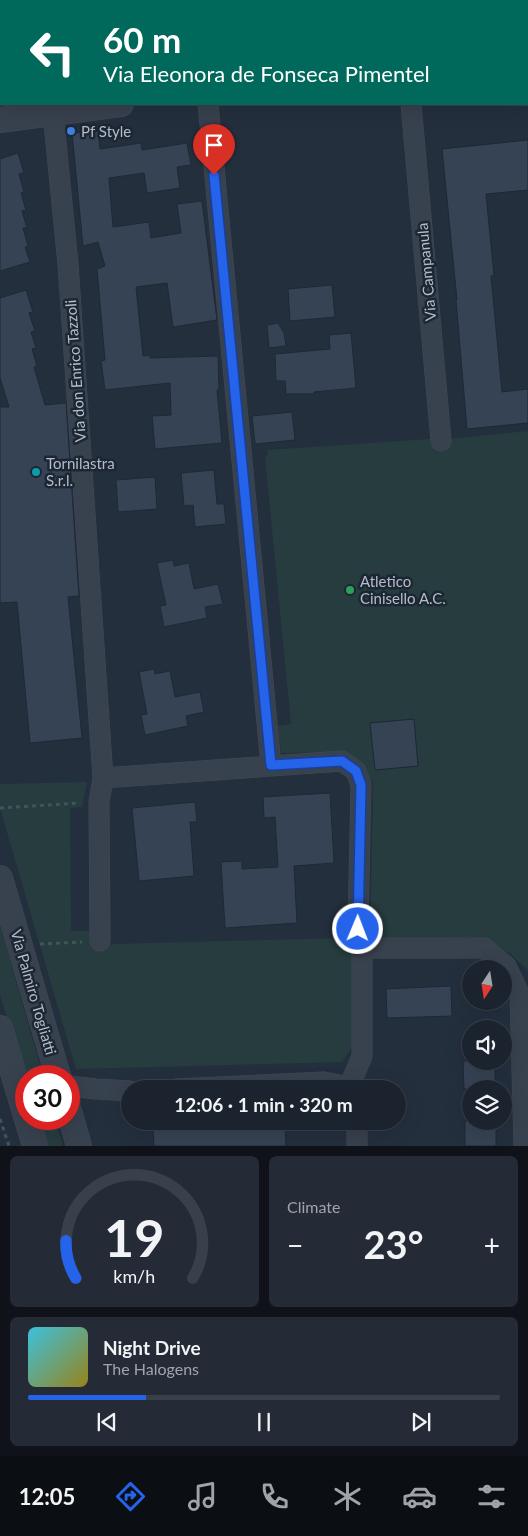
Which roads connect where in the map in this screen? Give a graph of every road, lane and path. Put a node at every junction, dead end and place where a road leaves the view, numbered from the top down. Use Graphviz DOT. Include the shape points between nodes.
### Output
graph roads {
  1 [pos="109,105"];
  2 [pos="208,105"];
  3 [pos="411,105"];
  4 [pos="39,111"];
  5 [pos="0,120"];
  6 [pos="441,441"];
  7 [pos="271,765"];
  8 [pos="102,778"];
  9 [pos="98,802"];
  10 [pos="0,808"];
  11 [pos="0,878"];
  12 [pos="358,929"];
  13 [pos="100,941"];
  14 [pos="20,945"];
  15 [pos="0,1028"];
  16 [pos="55,1065"];
  17 [pos="15,1077"];
  18 [pos="352,1080"];
  19 [pos="80,1087"];
  20 [pos="121,1090"];
  21 [pos="0,1119"];
  22 [pos="31,1130"];
  23 [pos="74,1130"];
  24 [pos="357,1130"];
  25 [pos="9,1146"];
  26 [pos="35,1146"];
  27 [pos="79,1146"];
  28 [pos="357,1146"];
  29 [pos="524,1146"];
  1 -- 4 [label="street"];
  2 -- 7 [label="street"];
  3 -- 6 [label="street, Via Campanula"];
  4 -- 5 [label="street"];
  4 -- 8 [label="street, Via don Enrico Tazzoli" via="68,264"];
  7 -- 8 [label="street"];
  7 -- 12 [label="street" via="342,761 356,771 361,785"];
  8 -- 9 [label="street, Via don Enrico Tazzoli"];
  9 -- 10 [label="path"];
  9 -- 13 [label="street, Via don Enrico Tazzoli"];
  11 -- 14 [label="street, Via Palmiro Togliatti"];
  13 -- 14 [label="path"];
  14 -- 16 [label="street, Via Palmiro Togliatti"];
  15 -- 17 [label="street"];
  18 -- 29 [label="street" via="362,1056 362,948 484,948 506,966 520,995"];
  19 -- 20 [label="street"];
  21 -- 25 [label="path"];
  22 -- 26 [label="street"];
  23 -- 27 [label="street"];
  24 -- 28 [label="street"];
}
